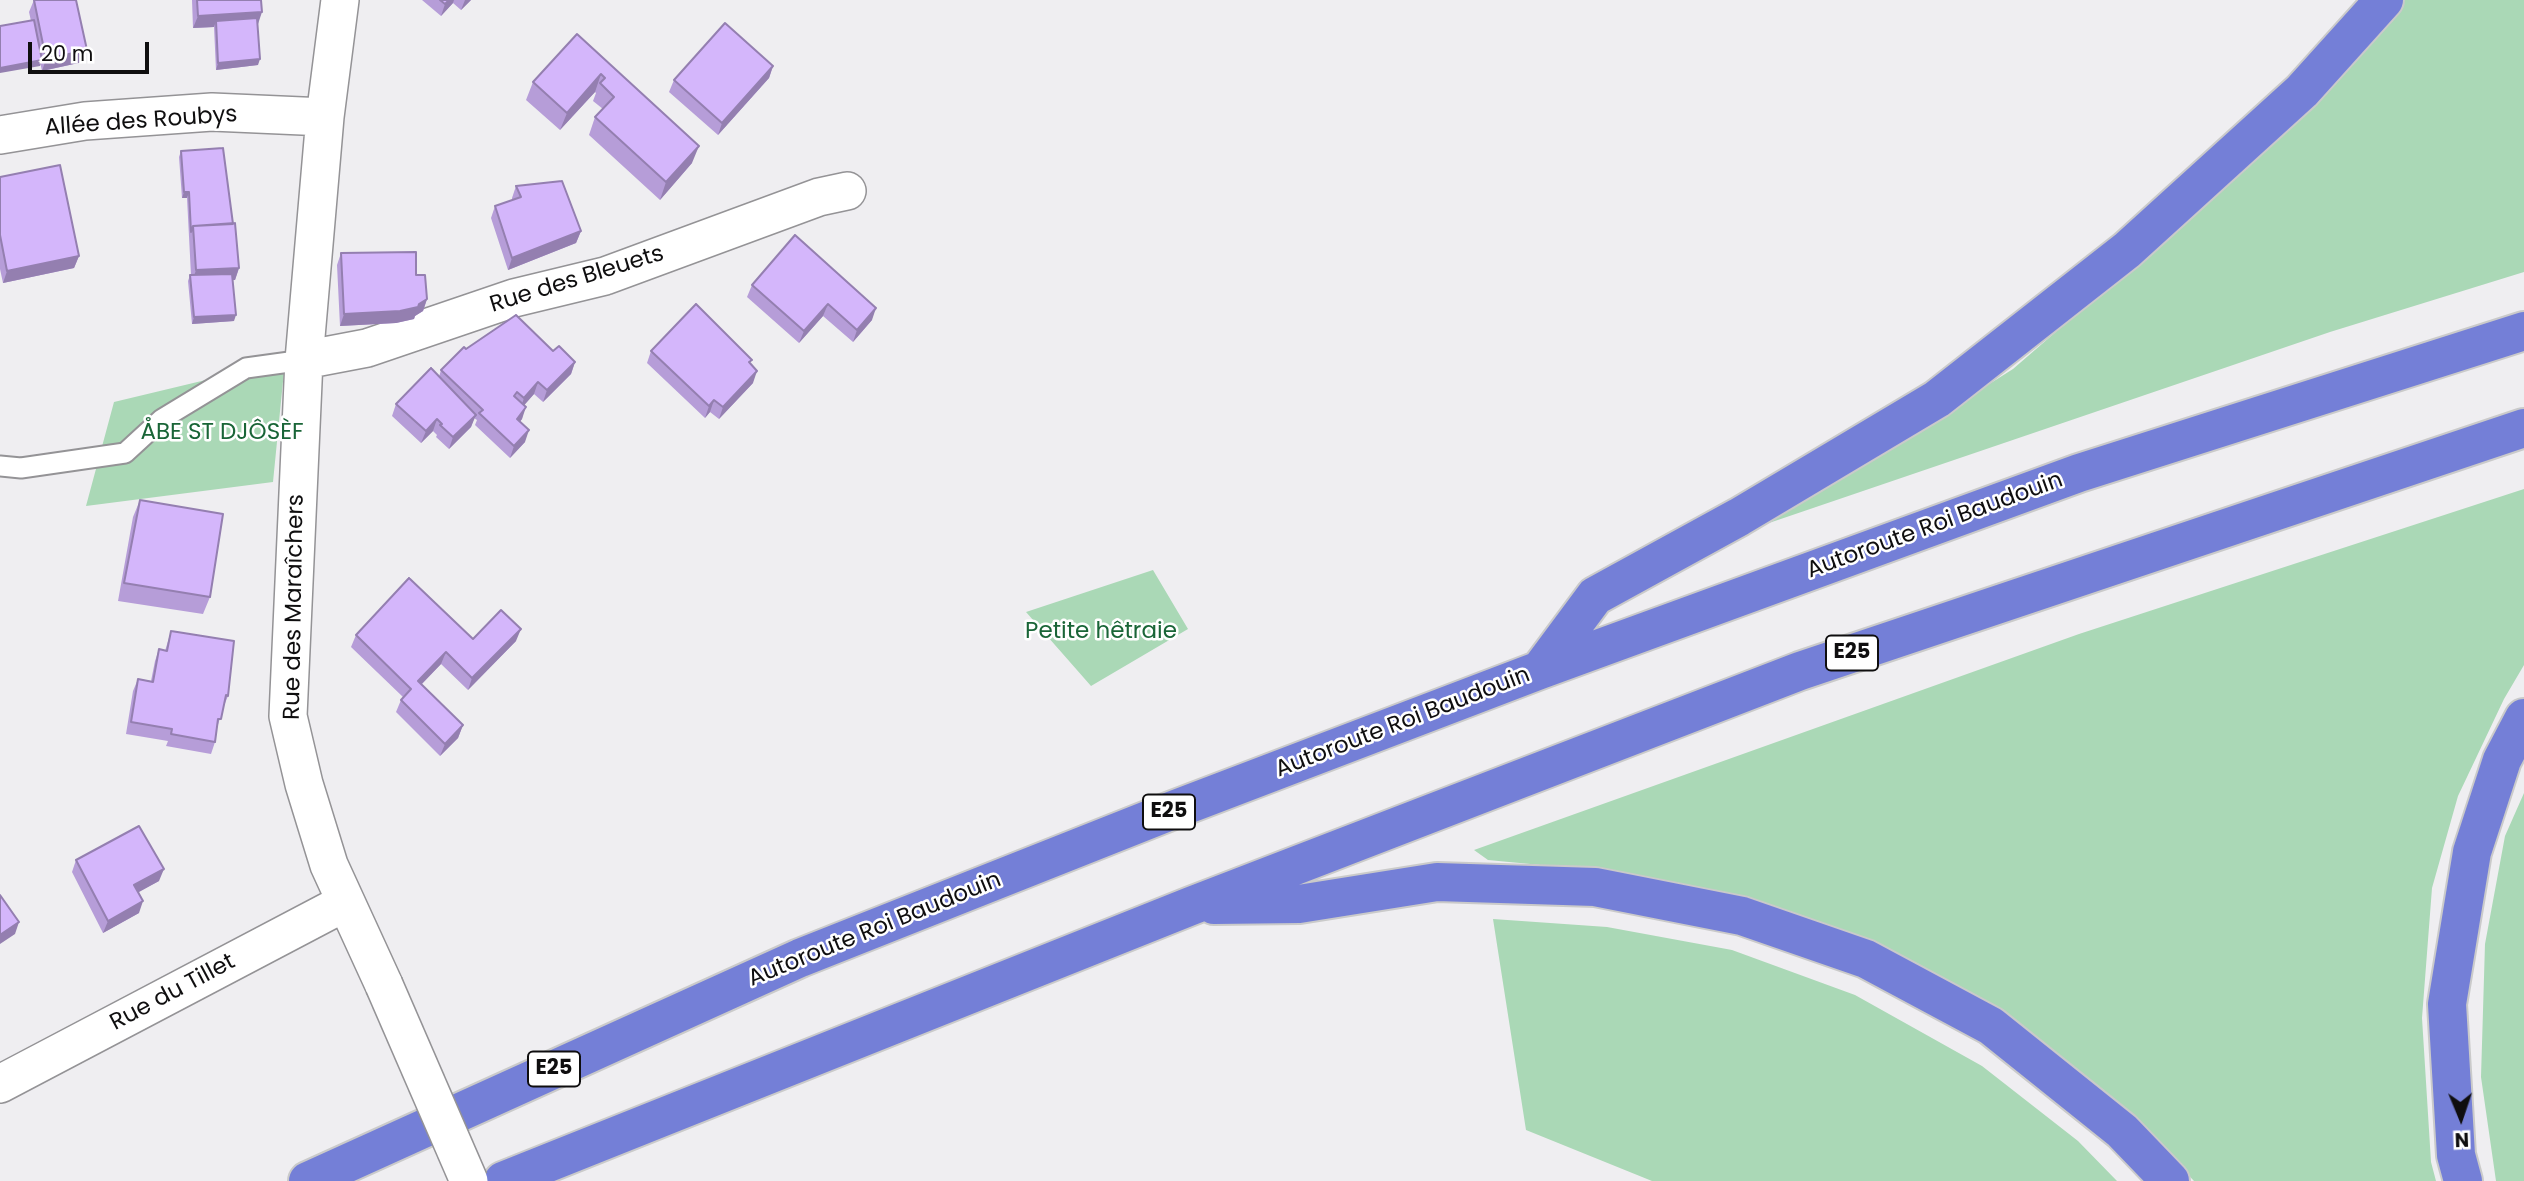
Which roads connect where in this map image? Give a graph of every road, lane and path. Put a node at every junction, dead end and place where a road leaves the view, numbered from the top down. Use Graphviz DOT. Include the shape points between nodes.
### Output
graph roads {
  1 [pos="340,0"];
  2 [pos="2384,0"];
  3 [pos="325,117"];
  4 [pos="0,135"];
  5 [pos="847,191"];
  6 [pos="2524,331"];
  7 [pos="304,360"];
  8 [pos="2524,428"];
  9 [pos="0,466"];
  10 [pos="1540,670"];
  11 [pos="2524,718"];
  12 [pos="346,902"];
  13 [pos="1191,906"];
  14 [pos="0,1084"];
  15 [pos="308,1181"];
  16 [pos="469,1181"];
  17 [pos="503,1181"];
  18 [pos="2170,1181"];
  19 [pos="2463,1181"];
  1 -- 3 [label="street, Rue des Maraîchers"];
  2 -- 10 [label="highway" via="2302,91 2117,258 1937,399 1595,596"];
  3 -- 4 [label="street, Allée des Roubys" via="212,113 85,121"];
  3 -- 7 [label="street, Rue des Maraîchers"];
  5 -- 7 [label="street, Rue des Bleuets" via="819,197 605,276 514,298 367,348"];
  6 -- 10 [label="highway, Autoroute Roi Baudouin / E25" via="2079,473"];
  7 -- 9 [label="lane" via="246,368 162,419 125,453 21,468"];
  7 -- 12 [label="street, Rue des Maraîchers" via="288,716 307,795"];
  8 -- 13 [label="highway, E25" via="1800,671"];
  10 -- 15 [label="highway, Autoroute Roi Baudouin / E25" via="800,958"];
  11 -- 19 [label="highway" via="2502,760 2472,852 2447,1004 2456,1155"];
  12 -- 14 [label="street, Rue du Tillet"];
  12 -- 16 [label="street, Rue des Maraîchers, bridge"];
  13 -- 17 [label="highway, E25"];
  13 -- 18 [label="highway" via="1298,904 1437,882 1595,887 1742,916 1866,959 1990,1026 2122,1131"];
}
